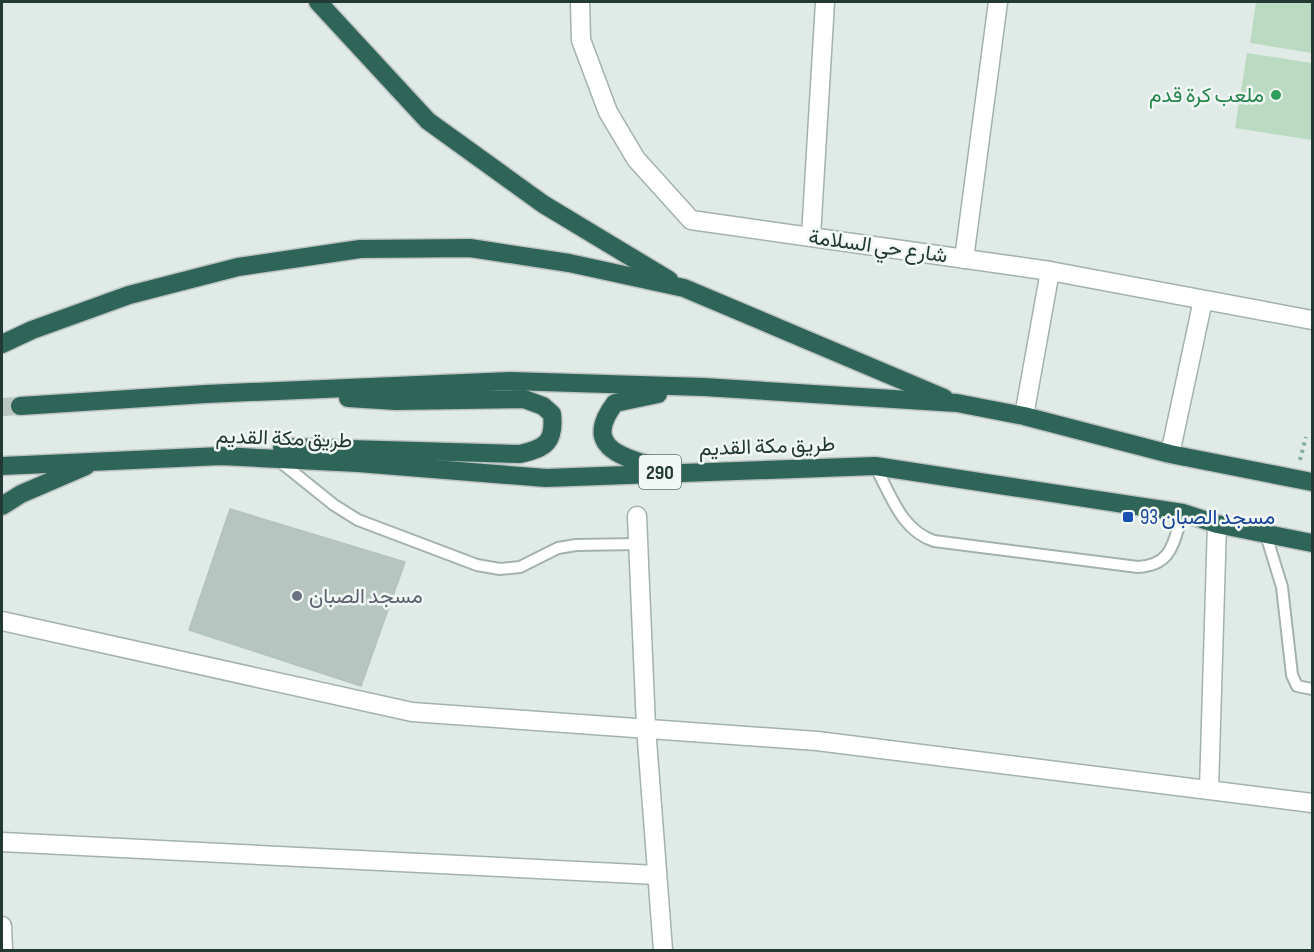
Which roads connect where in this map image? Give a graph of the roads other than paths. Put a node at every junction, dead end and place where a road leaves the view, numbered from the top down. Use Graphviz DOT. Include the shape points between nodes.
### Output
graph roads {
  1 [pos="318,2"];
  2 [pos="580,2"];
  3 [pos="825,2"];
  4 [pos="998,2"];
  5 [pos="811,236"];
  6 [pos="964,259"];
  7 [pos="1050,271"];
  8 [pos="684,288"];
  9 [pos="1203,300"];
  10 [pos="1312,320"];
  11 [pos="2,344"];
  12 [pos="704,387"];
  13 [pos="252,392"];
  14 [pos="957,403"];
  15 [pos="20,406"];
  16 [pos="1024,416"];
  17 [pos="1170,454"];
  18 [pos="221,456"];
  19 [pos="276,458"];
  20 [pos="99,460"];
  21 [pos="2,466"];
  22 [pos="875,466"];
  23 [pos="670,472"];
  24 [pos="1312,482"];
  25 [pos="2,506"];
  26 [pos="1183,513"];
  27 [pos="637,516"];
  28 [pos="1217,524"];
  29 [pos="1266,535"];
  30 [pos="1312,543"];
  31 [pos="638,544"];
  32 [pos="2,621"];
  33 [pos="1312,689"];
  34 [pos="646,727"];
  35 [pos="1209,789"];
  36 [pos="1312,803"];
  37 [pos="2,842"];
  38 [pos="657,875"];
  39 [pos="2,926"];
  40 [pos="3,951"];
  41 [pos="663,951"];
  1 -- 8 [label="highway" via="428,122 543,204"];
  2 -- 5 [label="street, شارع حي السلامة" via="581,40 608,112 636,159 691,220"];
  3 -- 5 [label="street"];
  4 -- 6 [label="street"];
  5 -- 6 [label="street, شارع حي السلامة"];
  6 -- 7 [label="street, شارع حي السلامة"];
  7 -- 9 [label="street, شارع حي السلامة"];
  7 -- 16 [label="street"];
  8 -- 11 [label="highway" via="569,263 470,248 360,249 238,267 129,295"];
  8 -- 14 [label="highway"];
  9 -- 10 [label="street, شارع حي السلامة"];
  9 -- 17 [label="street"];
  12 -- 13 [label="highway, طريق مكة القديم" via="510,381"];
  12 -- 14 [label="highway, طريق مكة القديم"];
  12 -- 23 [label="highway" via="632,398 615,403 605,416 602,432 607,446 621,456"];
  13 -- 15 [label="highway, طريق مكة القديم"];
  13 -- 18 [label="highway" via="396,401 524,399 552,414 553,428 550,440 536,450 520,454 265,446"];
  14 -- 16 [label="highway, طريق مكة القديم"];
  16 -- 17 [label="highway, طريق مكة القديم"];
  17 -- 24 [label="highway, طريق مكة القديم"];
  18 -- 19 [label="highway, طريق مكة القديم / 290"];
  18 -- 20 [label="highway, طريق مكة القديم / 290"];
  19 -- 23 [label="highway, طريق مكة القديم / 290" via="546,478"];
  19 -- 31 [label="lane" via="358,520 477,566 520,567 558,548 576,544"];
  20 -- 21 [label="highway, طريق مكة القديم / 290"];
  20 -- 25 [label="highway"];
  22 -- 23 [label="highway, طريق مكة القديم / 290"];
  22 -- 26 [label="highway, طريق مكة القديم / 290"];
  22 -- 26 [label="lane" via="908,527 920,537 934,541 1138,567 1156,566 1169,554"];
  26 -- 28 [label="highway, طريق مكة القديم / 290"];
  27 -- 31 [label="street"];
  28 -- 29 [label="highway, طريق مكة القديم / 290"];
  28 -- 35 [label="street"];
  29 -- 30 [label="highway, طريق مكة القديم / 290"];
  29 -- 33 [label="lane" via="1282,587 1292,675 1297,686"];
  31 -- 34 [label="street"];
  32 -- 34 [label="street" via="412,712"];
  34 -- 35 [label="street" via="817,741"];
  34 -- 38 [label="street"];
  35 -- 36 [label="street"];
  37 -- 38 [label="street"];
  38 -- 41 [label="street"];
  39 -- 40 [label="street"];
}
